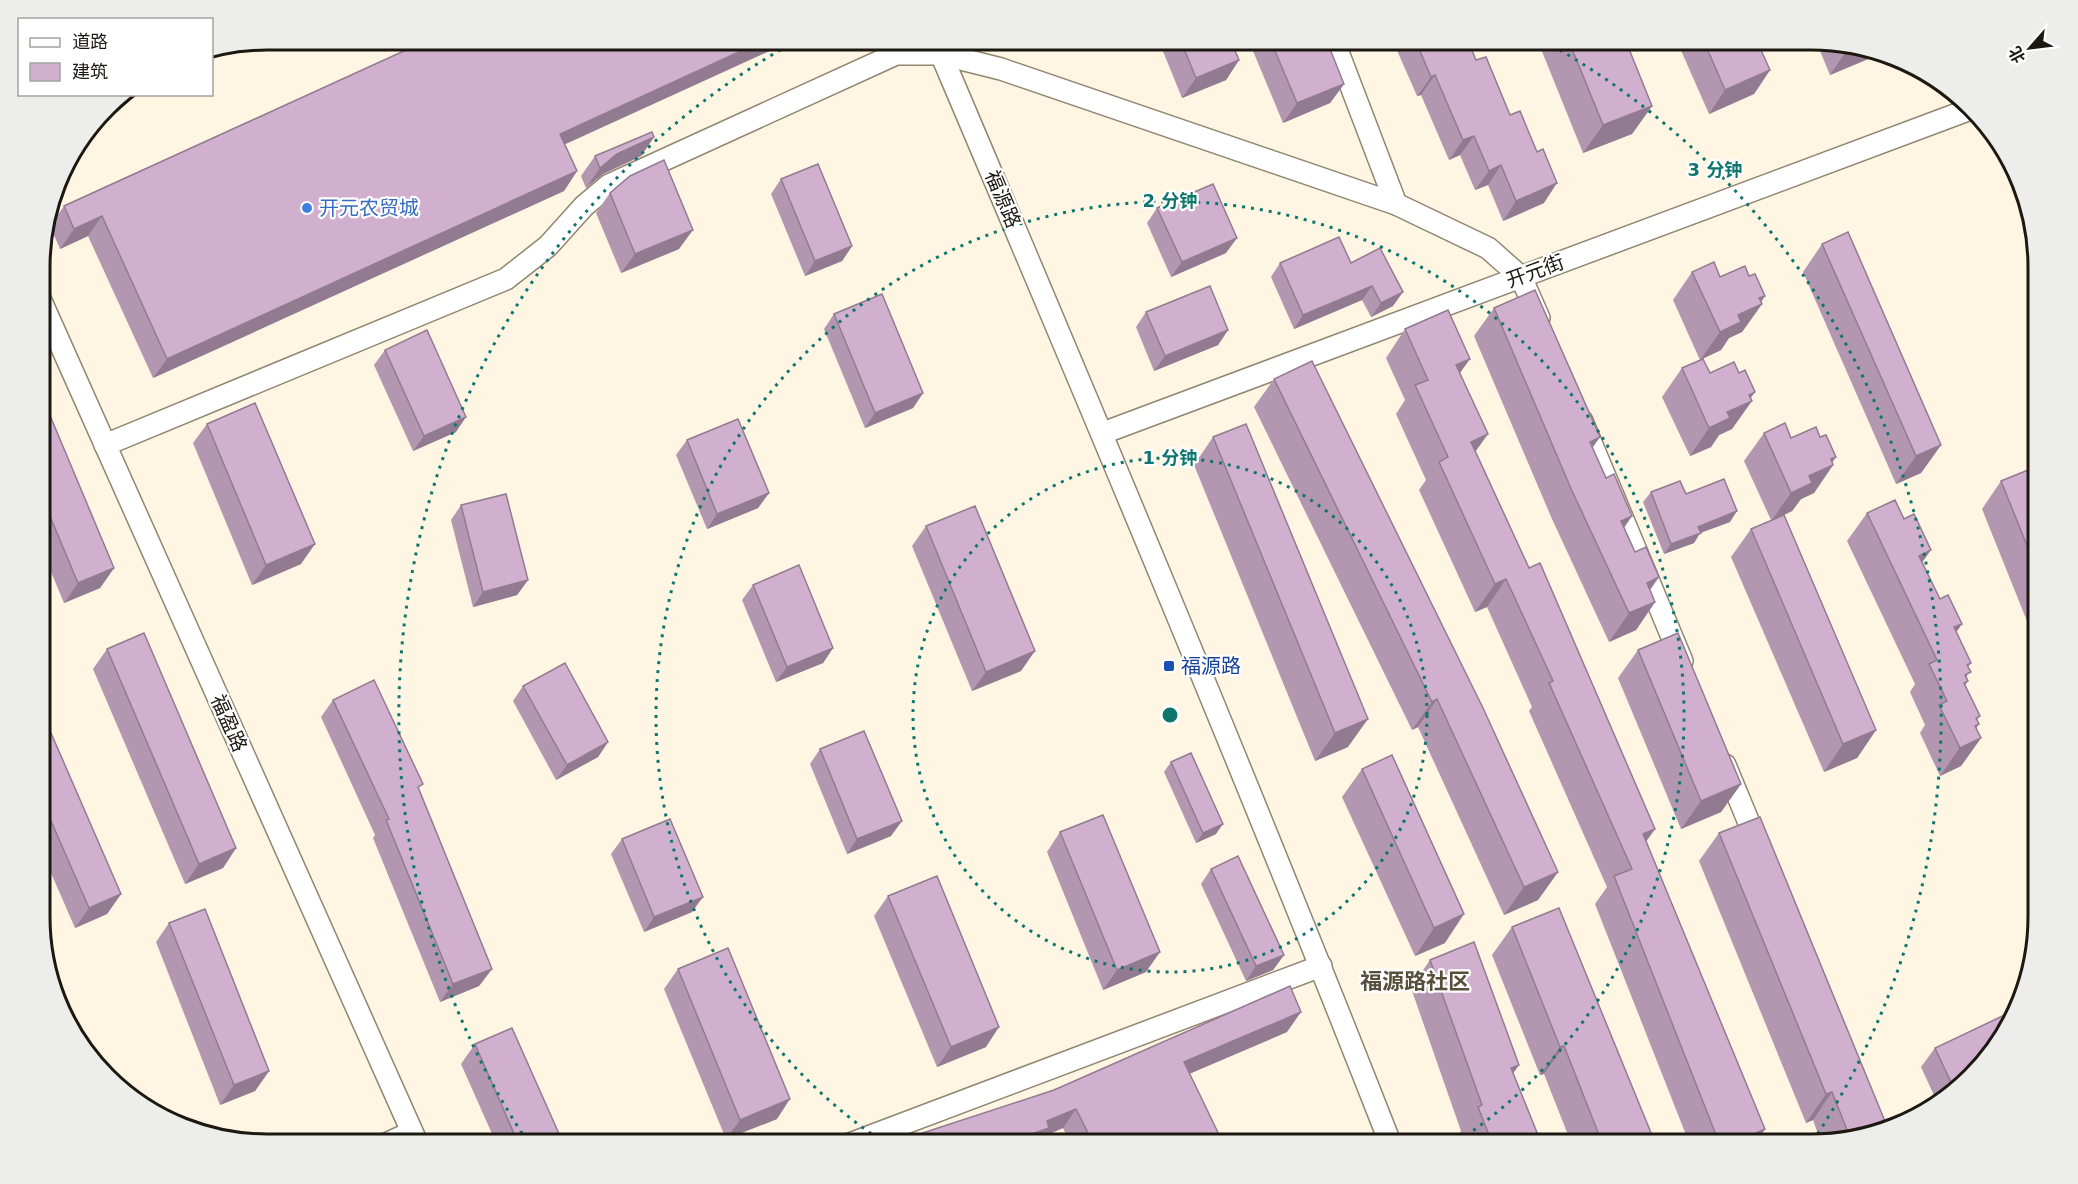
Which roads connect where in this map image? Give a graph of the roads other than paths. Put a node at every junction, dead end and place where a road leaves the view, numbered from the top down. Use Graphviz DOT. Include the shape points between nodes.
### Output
graph roads {
  1 [pos="1337,50"];
  2 [pos="941,54"];
  3 [pos="1964,112"];
  4 [pos="1396,204"];
  5 [pos="1521,277"];
  6 [pos="50,321"];
  7 [pos="1544,332"];
  8 [pos="1572,398"];
  9 [pos="1102,433"];
  10 [pos="105,445"];
  11 [pos="1691,683"];
  12 [pos="1719,749"];
  13 [pos="1769,870"];
  14 [pos="1321,966"];
  15 [pos="414,1135"];
  16 [pos="874,1135"];
  17 [pos="1387,1135"];
  1 -- 4 [label="street"];
  2 -- 4 [label="street" via="1001,69"];
  2 -- 9 [label="street, 福源路"];
  2 -- 10 [label="street" via="896,54 609,185 548,246 506,279"];
  3 -- 5 [label="street, 开元街"];
  4 -- 5 [label="street" via="1488,248"];
  5 -- 7 [label="street"];
  5 -- 9 [label="street, 开元街"];
  6 -- 10 [label="street, 福盈路"];
  8 -- 11 [label="street"];
  9 -- 14 [label="street, 福源路"];
  10 -- 15 [label="street, 福盈路"];
  12 -- 13 [label="street"];
  14 -- 16 [label="street"];
  14 -- 17 [label="street, 福源路"];
}
